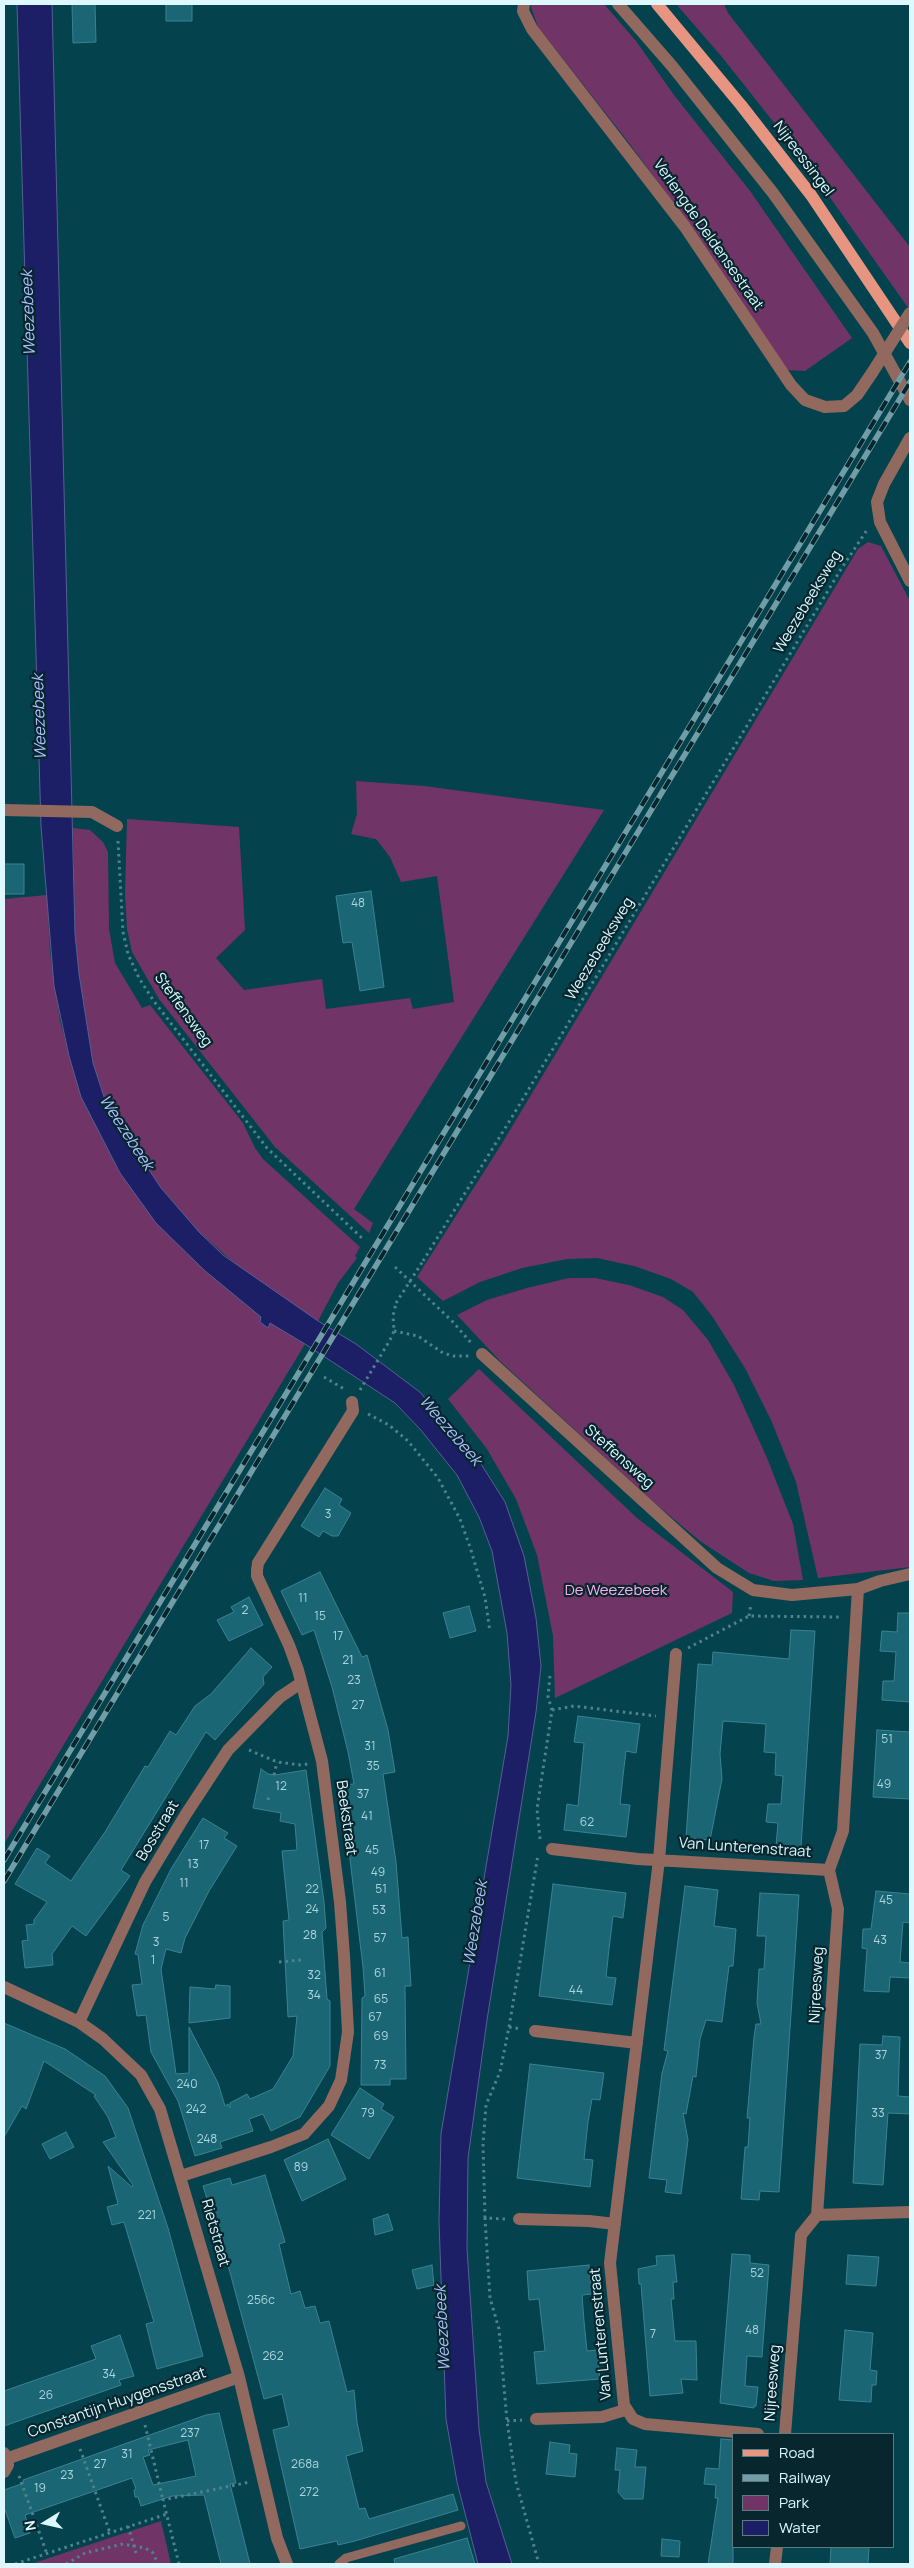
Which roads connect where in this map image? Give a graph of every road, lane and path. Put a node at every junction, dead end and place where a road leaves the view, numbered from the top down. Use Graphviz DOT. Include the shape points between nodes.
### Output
graph roads {
  1 [pos="524,4"];
  2 [pos="618,4"];
  3 [pos="657,4"];
  4 [pos="910,313"];
  5 [pos="910,343"];
  6 [pos="910,400"];
  7 [pos="910,438"];
  8 [pos="880,522"];
  9 [pos="910,581"];
  10 [pos="4,810"];
  11 [pos="118,826"];
  12 [pos="364,1240"];
  13 [pos="395,1267"];
  14 [pos="394,1331"];
  15 [pos="482,1354"];
  16 [pos="324,1376"];
  17 [pos="352,1397"];
  18 [pos="910,1574"];
  19 [pos="858,1589"];
  20 [pos="855,1617"];
  21 [pos="490,1632"];
  22 [pos="676,1654"];
  23 [pos="550,1676"];
  24 [pos="301,1683"];
  25 [pos="552,1710"];
  26 [pos="670,1718"];
  27 [pos="236,1742"];
  28 [pos="322,1761"];
  29 [pos="277,1762"];
  30 [pos="274,1775"];
  31 [pos="269,1796"];
  32 [pos="268,1800"];
  33 [pos="552,1848"];
  34 [pos="659,1860"];
  35 [pos="829,1870"];
  36 [pos="301,1960"];
  37 [pos="279,1962"];
  38 [pos="4,1987"];
  39 [pos="79,2022"];
  40 [pos="509,2027"];
  41 [pos="535,2031"];
  42 [pos="637,2043"];
  43 [pos="181,2176"];
  44 [pos="910,2212"];
  45 [pos="816,2216"];
  46 [pos="485,2218"];
  47 [pos="519,2220"];
  48 [pos="615,2224"];
  49 [pos="239,2377"];
  50 [pos="625,2410"];
  51 [pos="142,2413"];
  52 [pos="536,2419"];
  53 [pos="747,2433"];
  54 [pos="785,2433"];
  55 [pos="75,2435"];
  56 [pos="7,2456"];
  57 [pos="4,2472"];
  58 [pos="265,2479"];
  59 [pos="163,2500"];
  60 [pos="166,2514"];
  61 [pos="128,2526"];
  62 [pos="461,2526"];
  63 [pos="110,2533"];
  64 [pos="133,2545"];
  65 [pos="777,2548"];
  66 [pos="136,2553"];
  67 [pos="46,2554"];
  68 [pos="15,2564"];
  69 [pos="66,2564"];
  70 [pos="158,2564"];
  71 [pos="179,2564"];
  72 [pos="286,2564"];
  73 [pos="339,2564"];
  74 [pos="539,2564"];
  75 [pos="775,2564"];
  1 -- 4 [label="street, Verlengde Deldensestraat, bridge" via="523,11 532,29 685,227 791,385 805,400 825,407 844,406 858,395"];
  2 -- 6 [label="street" via="774,193 873,333"];
  3 -- 5 [label="main road, Nijreessingel" via="742,104 811,195"];
  7 -- 8 [label="street" via="879,493"];
  8 -- 9 [label="street"];
  8 -- 14 [label="path, Weezebeeksweg, bridge" via="866,531 850,554 512,1117 396,1303"];
  10 -- 11 [label="street" via="82,810 102,815"];
  11 -- 12 [label="path, Steffensweg" via="123,932 128,954 139,978 267,1148"];
  13 -- 15 [label="path" via="452,1320"];
  14 -- 15 [label="path" via="418,1336 453,1356"];
  14 -- 17 [label="path, Weezebeeksweg"];
  15 -- 19 [label="street, Steffensweg" via="734,1579 753,1590 792,1595"];
  16 -- 17 [label="path"];
  17 -- 21 [label="path" via="408,1441 438,1478 460,1519 485,1597"];
  17 -- 24 [label="street, Beekstraat" via="353,1411 258,1563 257,1576 289,1645"];
  18 -- 19 [label="street"];
  19 -- 20 [label="street"];
  20 -- 22 [label="path" via="749,1616"];
  20 -- 35 [label="street" via="843,1831"];
  22 -- 26 [label="street, Van Lunterenstraat"];
  23 -- 25 [label="path" via="548,1697"];
  24 -- 27 [label="street, Bosstraat" via="280,1697"];
  24 -- 28 [label="street, Beekstraat"];
  25 -- 26 [label="path" via="574,1706"];
  25 -- 40 [label="path" via="537,1809 539,1854"];
  26 -- 34 [label="street, Van Lunterenstraat"];
  27 -- 29 [label="path" via="256,1755"];
  27 -- 39 [label="street, Bosstraat" via="186,1814 145,1882"];
  28 -- 29 [label="path" via="301,1765"];
  28 -- 43 [label="street, Beekstraat" via="340,1902 346,1992 348,2032 341,2080 329,2106 304,2134"];
  29 -- 30 [label="path"];
  31 -- 32 [label="path"];
  33 -- 34 [label="street, Van Lunterenstraat"];
  34 -- 35 [label="street, Van Lunterenstraat"];
  34 -- 42 [label="street, Van Lunterenstraat"];
  35 -- 45 [label="street, Nijreesweg" via="838,1909"];
  36 -- 37 [label="path"];
  38 -- 39 [label="street, Rietstraat"];
  39 -- 43 [label="street, Rietstraat" via="123,2056 141,2076 160,2109"];
  40 -- 41 [label="path"];
  40 -- 46 [label="path" via="500,2072 486,2105 483,2144"];
  41 -- 42 [label="street"];
  42 -- 48 [label="street, Van Lunterenstraat"];
  43 -- 49 [label="street, Rietstraat"];
  44 -- 45 [label="street"];
  45 -- 54 [label="street, Nijreesweg" via="801,2235"];
  46 -- 47 [label="path"];
  46 -- 74 [label="path" via="490,2298 499,2329 514,2475"];
  47 -- 48 [label="street"];
  48 -- 50 [label="street, Van Lunterenstraat" via="610,2271"];
  49 -- 51 [label="street, Constantijn Huygensstraat"];
  49 -- 58 [label="street, Rietstraat"];
  50 -- 52 [label="street, Van Lunterenstraat" via="602,2417"];
  50 -- 53 [label="street, Van Lunterenstraat" via="633,2420 645,2424"];
  51 -- 55 [label="street, Constantijn Huygensstraat"];
  51 -- 59 [label="path"];
  55 -- 56 [label="street, Constantijn Huygensstraat"];
  55 -- 63 [label="path"];
  56 -- 57 [label="street" via="8,2465"];
  56 -- 67 [label="path"];
  58 -- 59 [label="path"];
  58 -- 72 [label="street, Rietstraat" via="277,2538"];
  59 -- 60 [label="path"];
  60 -- 61 [label="path"];
  60 -- 71 [label="path"];
  61 -- 63 [label="path"];
  61 -- 64 [label="path"];
  62 -- 73 [label="lane" via="346,2558"];
  63 -- 67 [label="path"];
  64 -- 66 [label="path"];
  64 -- 69 [label="path" via="96,2549"];
  64 -- 70 [label="path" via="154,2553"];
  65 -- 75 [label="street"];
  67 -- 68 [label="path"];
}
